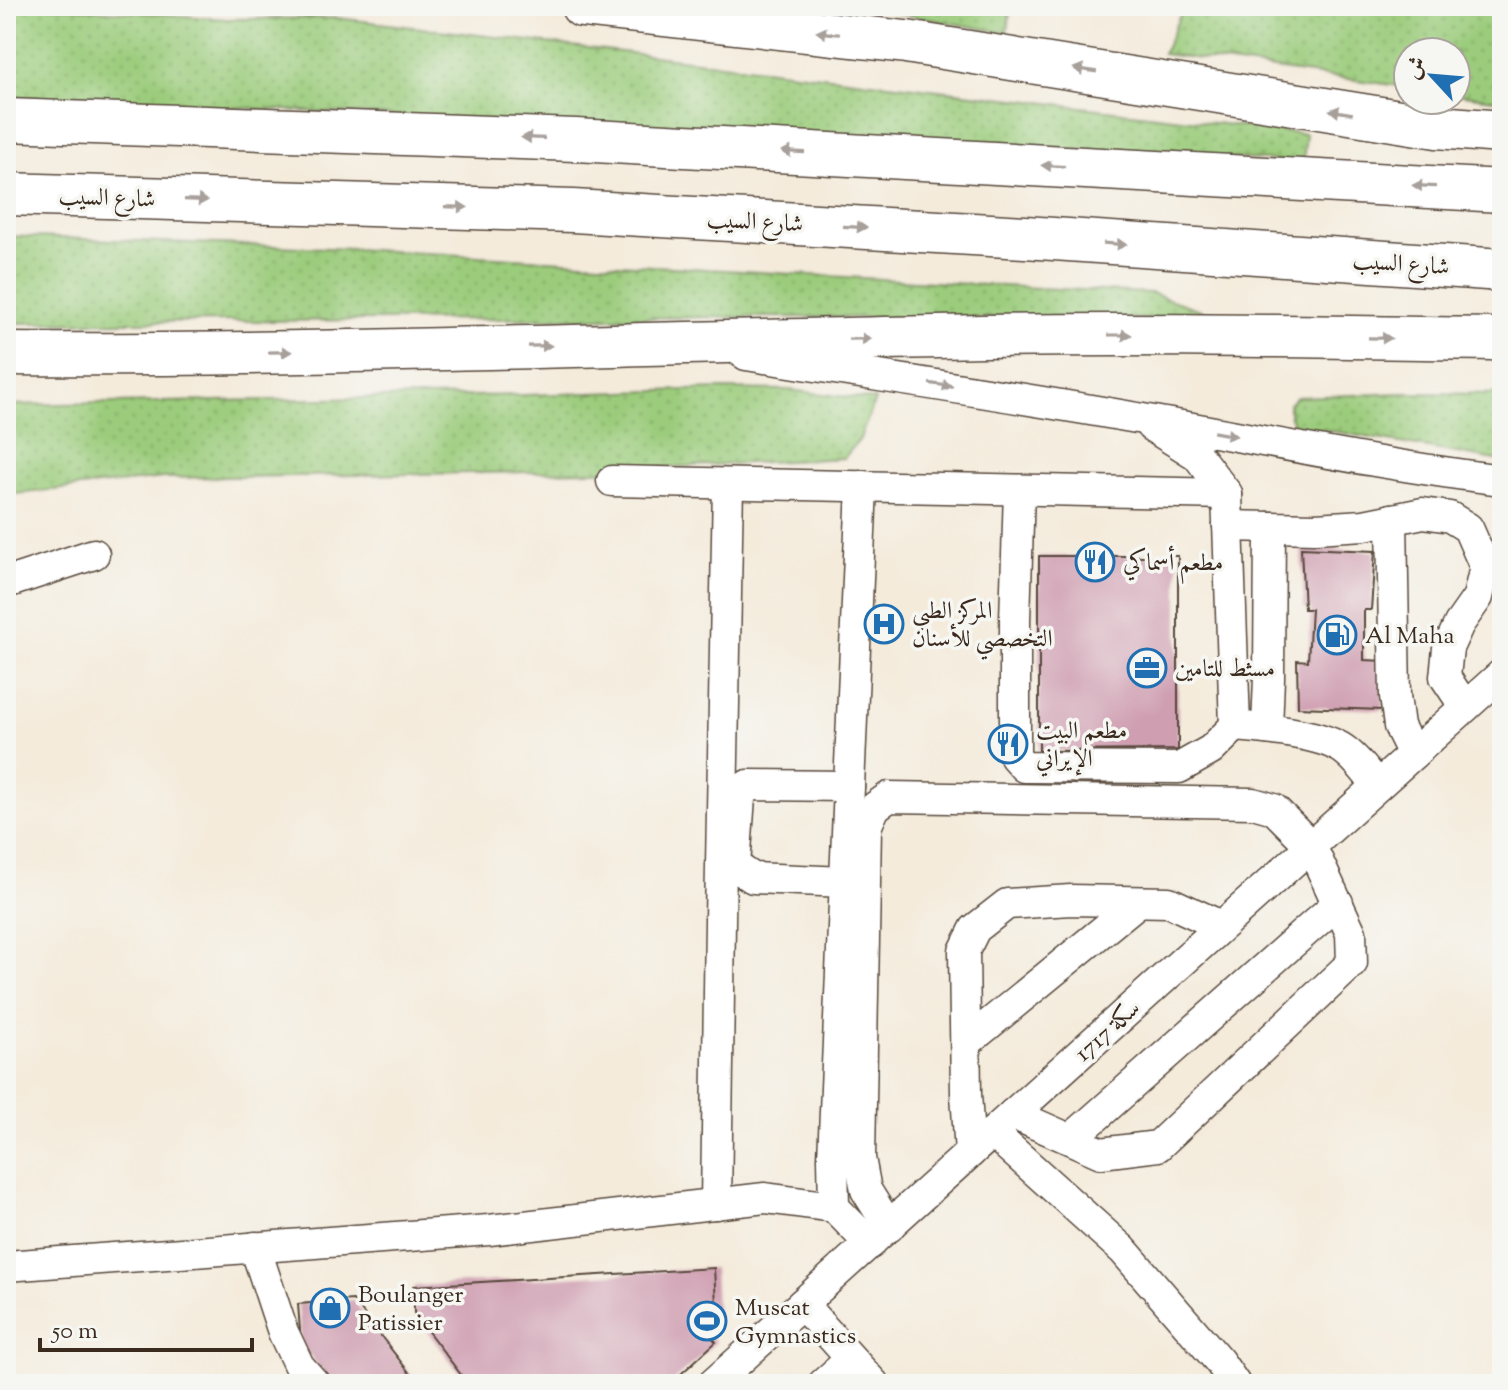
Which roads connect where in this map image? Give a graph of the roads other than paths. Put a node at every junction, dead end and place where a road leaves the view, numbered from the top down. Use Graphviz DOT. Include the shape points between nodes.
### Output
graph roads {
  1 [pos="582,6"];
  2 [pos="6,120"];
  3 [pos="1502,132"];
  4 [pos="1502,191"];
  5 [pos="6,194"];
  6 [pos="1502,270"];
  7 [pos="6,336"];
  8 [pos="1502,339"];
  9 [pos="670,343"];
  10 [pos="6,354"];
  11 [pos="218,354"];
  12 [pos="6,382"];
  13 [pos="1139,418"];
  14 [pos="1442,473"];
  15 [pos="1502,480"];
  16 [pos="612,481"];
  17 [pos="728,484"];
  18 [pos="862,486"];
  19 [pos="1019,490"];
  20 [pos="1227,494"];
  21 [pos="1502,497"];
  22 [pos="1392,519"];
  23 [pos="1228,526"];
  24 [pos="1270,527"];
  25 [pos="94,554"];
  26 [pos="6,583"];
  27 [pos="1502,674"];
  28 [pos="1465,707"];
  29 [pos="1235,726"];
  30 [pos="1267,729"];
  31 [pos="1413,754"];
  32 [pos="849,786"];
  33 [pos="1377,786"];
  34 [pos="1311,846"];
  35 [pos="845,882"];
  36 [pos="1138,902"];
  37 [pos="1338,903"];
  38 [pos="1221,926"];
  39 [pos="966,1043"];
  40 [pos="1003,1123"];
  41 [pos="1071,1139"];
  42 [pos="970,1153"];
  43 [pos="716,1204"];
  44 [pos="834,1207"];
  45 [pos="879,1235"];
  46 [pos="255,1247"];
  47 [pos="6,1266"];
  48 [pos="802,1304"];
  49 [pos="851,1359"];
  50 [pos="315,1384"];
  51 [pos="713,1384"];
  52 [pos="823,1384"];
  53 [pos="874,1384"];
  54 [pos="1235,1384"];
  3 -- 1 [label="highway, one-way" via="1437,127 906,42"];
  4 -- 2 [label="highway, one-way" via="576,140"];
  5 -- 6 [label="highway, شارع السيب, one-way" via="573,211"];
  7 -- 11 [label="highway"];
  9 -- 8 [label="highway, one-way" via="1124,334"];
  11 -- 9 [label="highway, one-way"];
  9 -- 13 [label="street, one-way"];
  10 -- 11 [label="highway"];
  11 -- 12 [label="highway"];
  13 -- 14 [label="street, one-way"];
  13 -- 20 [label="street" via="1197,455"];
  14 -- 15 [label="street"];
  14 -- 21 [label="street"];
  16 -- 17 [label="street"];
  17 -- 18 [label="street"];
  17 -- 43 [label="street"];
  18 -- 19 [label="street"];
  18 -- 32 [label="street"];
  19 -- 20 [label="street"];
  19 -- 29 [label="street" via="1015,757 1024,767 1179,768 1211,750"];
  20 -- 23 [label="street"];
  22 -- 24 [label="street" via="1364,525"];
  22 -- 28 [label="street" via="1423,513 1450,517 1468,528 1485,567 1478,597 1448,648 1445,677"];
  22 -- 31 [label="street" via="1395,696 1399,726"];
  23 -- 24 [label="street"];
  23 -- 29 [label="street"];
  24 -- 30 [label="street"];
  25 -- 26 [label="street"];
  27 -- 28 [label="street, سكة 1717"];
  28 -- 31 [label="street, سكة 1717"];
  29 -- 30 [label="street"];
  30 -- 33 [label="street" via="1329,741 1345,750"];
  31 -- 33 [label="street, سكة 1717"];
  32 -- 35 [label="street"];
  32 -- 35 [label="street" via="748,785 740,797 735,866 753,878"];
  33 -- 34 [label="street, سكة 1717"];
  34 -- 37 [label="street"];
  34 -- 38 [label="street, سكة 1717"];
  34 -- 45 [label="street" via="1274,809 1253,803 889,797 875,807 866,827 860,1158"];
  35 -- 44 [label="street"];
  36 -- 38 [label="street" via="1169,902"];
  36 -- 39 [label="street"];
  36 -- 39 [label="street" via="1007,904 975,929 964,951"];
  37 -- 41 [label="street"];
  37 -- 41 [label="street" via="1351,933 1352,963 1158,1146 1101,1153"];
  38 -- 40 [label="street, سكة 1717"];
  39 -- 42 [label="street"];
  40 -- 41 [label="street"];
  40 -- 42 [label="street, سكة 1717"];
  40 -- 54 [label="street" via="1123,1250"];
  42 -- 45 [label="street, سكة 1717"];
  43 -- 44 [label="street" via="765,1198"];
  43 -- 46 [label="street" via="489,1230"];
  44 -- 45 [label="street"];
  45 -- 48 [label="street, سكة 1717"];
  46 -- 47 [label="street"];
  46 -- 50 [label="street" via="283,1332 299,1366"];
  48 -- 49 [label="street"];
  48 -- 51 [label="street, سكة 1717"];
  49 -- 52 [label="street"];
  49 -- 53 [label="street"];
}
